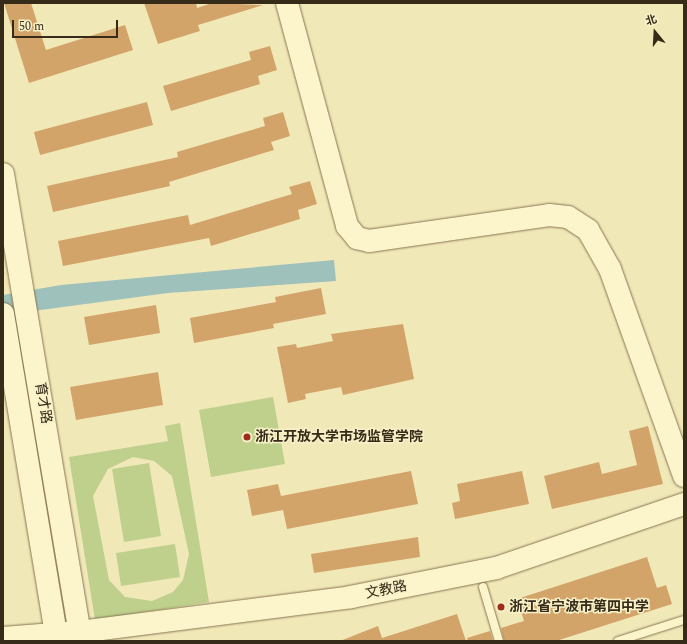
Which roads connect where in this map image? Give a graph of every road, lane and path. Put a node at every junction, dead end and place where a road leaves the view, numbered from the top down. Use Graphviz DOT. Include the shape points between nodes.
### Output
graph roads {
  1 [pos="287,3"];
  2 [pos="3,174"];
  3 [pos="3,314"];
  4 [pos="684,476"];
  5 [pos="684,504"];
  6 [pos="483,587"];
  7 [pos="684,620"];
  8 [pos="80,637"];
  9 [pos="3,638"];
  10 [pos="56,638"];
  11 [pos="499,641"];
  12 [pos="618,641"];
  1 -- 4 [label="street" via="346,226 357,238 369,241 549,215 568,217 588,230 610,269"];
  2 -- 8 [label="street, 育才路" via="32,332"];
  3 -- 10 [label="street, 育才路"];
  5 -- 8 [label="street, 文教路" via="496,568 352,597"];
  6 -- 11 [label="lane"];
  7 -- 12 [label="lane"];
  8 -- 10 [label="street"];
  9 -- 10 [label="street"];
}
